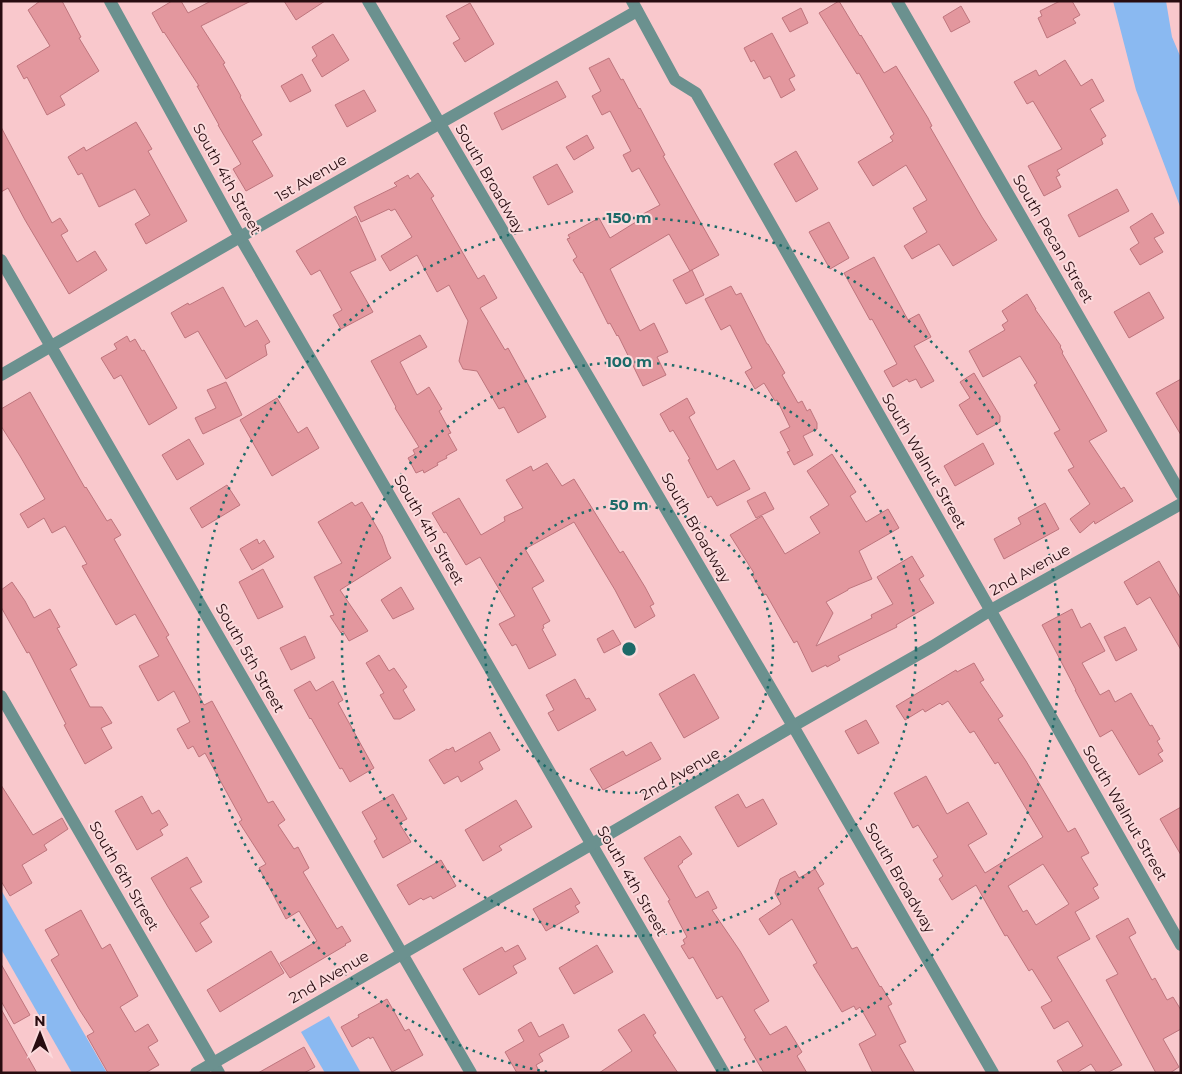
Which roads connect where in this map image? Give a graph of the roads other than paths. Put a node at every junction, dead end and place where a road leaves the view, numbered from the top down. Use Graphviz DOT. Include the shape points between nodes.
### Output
graph roads {
  1 [pos="110,1"];
  2 [pos="368,1"];
  3 [pos="897,1"];
  4 [pos="634,6"];
  5 [pos="439,124"];
  6 [pos="240,237"];
  7 [pos="1,260"];
  8 [pos="51,346"];
  9 [pos="1,375"];
  10 [pos="1181,494"];
  11 [pos="1181,504"];
  12 [pos="991,610"];
  13 [pos="1,696"];
  14 [pos="793,726"];
  15 [pos="592,844"];
  16 [pos="1181,945"];
  17 [pos="402,953"];
  18 [pos="216,1068"];
  19 [pos="196,1073"];
  20 [pos="472,1073"];
  21 [pos="724,1073"];
  22 [pos="994,1073"];
  1 -- 6 [label="street, South 4th Street"];
  2 -- 5 [label="street, South Broadway"];
  3 -- 10 [label="street, South Pecan Street"];
  4 -- 5 [label="street, 1st Avenue"];
  4 -- 12 [label="street, South Walnut Street" via="675,80 696,93"];
  5 -- 6 [label="street, 1st Avenue"];
  5 -- 14 [label="street, South Broadway"];
  6 -- 8 [label="street, 1st Avenue"];
  6 -- 15 [label="street, South 4th Street"];
  7 -- 8 [label="street, South 5th Street"];
  8 -- 9 [label="street, 1st Avenue"];
  8 -- 17 [label="street, South 5th Street"];
  11 -- 12 [label="street, 2nd Avenue"];
  12 -- 14 [label="street, 2nd Avenue"];
  12 -- 16 [label="street, South Walnut Street"];
  13 -- 18 [label="street, South 6th Street"];
  14 -- 15 [label="street, 2nd Avenue"];
  14 -- 22 [label="street, South Broadway"];
  15 -- 17 [label="street, 2nd Avenue"];
  15 -- 21 [label="street, South 4th Street"];
  17 -- 18 [label="street, 2nd Avenue"];
  17 -- 20 [label="street, South 5th Street"];
  18 -- 19 [label="street, 2nd Avenue"];
}
